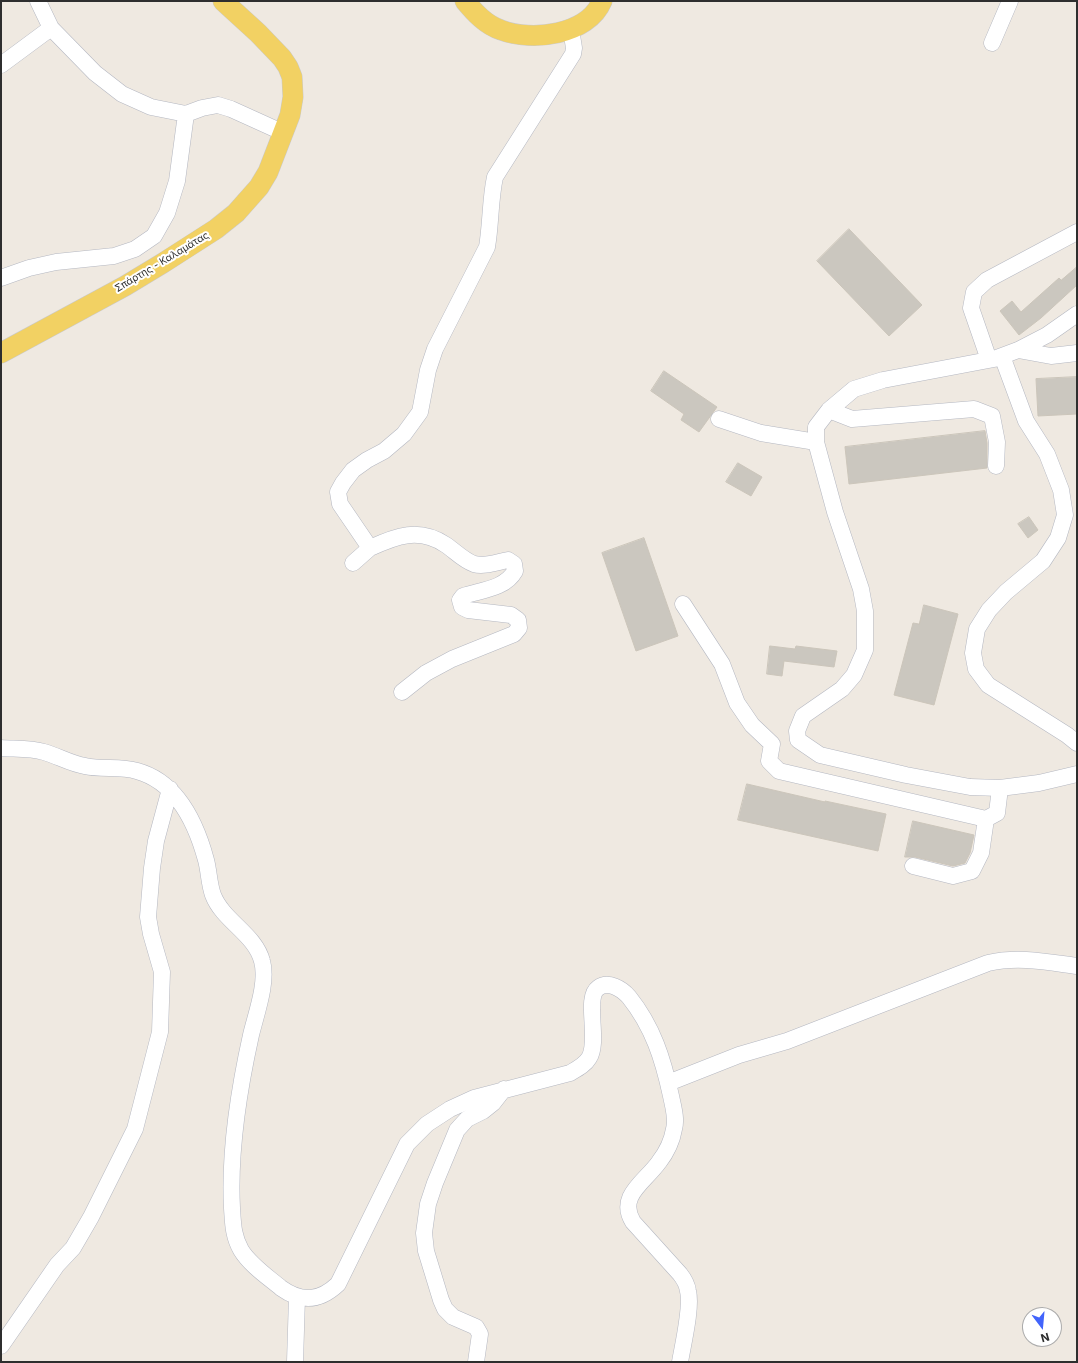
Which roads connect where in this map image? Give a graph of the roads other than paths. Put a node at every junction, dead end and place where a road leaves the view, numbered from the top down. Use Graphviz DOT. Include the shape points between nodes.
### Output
graph roads {
  1 [pos="38,1"];
  2 [pos="223,1"];
  3 [pos="465,1"];
  4 [pos="602,1"];
  5 [pos="1010,1"];
  6 [pos="51,28"];
  7 [pos="571,29"];
  8 [pos="992,43"];
  9 [pos="1,66"];
  10 [pos="186,114"];
  11 [pos="284,132"];
  12 [pos="1077,232"];
  13 [pos="1,278"];
  14 [pos="1077,314"];
  15 [pos="1018,350"];
  16 [pos="1,353"];
  17 [pos="1077,353"];
  18 [pos="995,358"];
  19 [pos="829,410"];
  20 [pos="719,419"];
  21 [pos="816,442"];
  22 [pos="996,466"];
  23 [pos="370,548"];
  24 [pos="353,563"];
  25 [pos="683,604"];
  26 [pos="402,692"];
  27 [pos="798,740"];
  28 [pos="1077,743"];
  29 [pos="772,744"];
  30 [pos="1,748"];
  31 [pos="884,770"];
  32 [pos="1077,774"];
  33 [pos="1000,788"];
  34 [pos="170,789"];
  35 [pos="879,794"];
  36 [pos="986,819"];
  37 [pos="913,866"];
  38 [pos="1077,966"];
  39 [pos="668,1083"];
  40 [pos="504,1089"];
  41 [pos="297,1297"];
  42 [pos="1,1346"];
  43 [pos="295,1362"];
  44 [pos="476,1362"];
  45 [pos="680,1362"];
  1 -- 6 [label="street"];
  2 -- 11 [label="main road, Σπάρτης - Καλαμάτας" via="258,33 288,67 292,77 293,97"];
  3 -- 7 [label="main road" via="489,24 515,34 557,33"];
  4 -- 7 [label="main road" via="594,14"];
  5 -- 8 [label="street"];
  6 -- 9 [label="street"];
  6 -- 10 [label="street" via="95,73 122,94 151,107"];
  7 -- 23 [label="street" via="573,54 495,177 487,247 435,349 420,412 404,434 384,451 353,470 338,492 340,504"];
  10 -- 11 [label="street" via="218,105 231,108"];
  10 -- 13 [label="street" via="177,181 166,213 154,236 135,249 114,256 56,262"];
  11 -- 16 [label="main road, Σπάρτης - Καλαμάτας" via="259,187 236,213 216,229 125,286"];
  12 -- 18 [label="street" via="987,280 974,292 971,308"];
  14 -- 15 [label="street" via="1047,335"];
  15 -- 17 [label="street" via="1051,356"];
  15 -- 18 [label="street"];
  18 -- 19 [label="street" via="883,380 854,389"];
  18 -- 28 [label="street" via="1026,421 1046,454 1061,490 1065,515 1058,538 1043,561 1006,592 989,610 977,629 973,653 976,669 988,685 1067,734"];
  19 -- 21 [label="street" via="816,427"];
  19 -- 22 [label="street" via="852,419 974,409 992,416 997,442"];
  20 -- 21 [label="street" via="761,433"];
  21 -- 27 [label="street" via="835,512 861,589 865,611 865,650 854,675 842,689 803,716 797,731"];
  23 -- 24 [label="street"];
  23 -- 26 [label="street" via="405,535 421,535 434,538 475,564 508,560 514,564 515,571 504,583 463,596 460,600 462,607 468,610 511,615 518,620 519,628 514,634 452,659 426,673"];
  25 -- 29 [label="street" via="722,664 737,703 752,726"];
  27 -- 29 [label="street"];
  27 -- 31 [label="street" via="820,755"];
  29 -- 35 [label="street" via="769,761 779,771"];
  30 -- 34 [label="street" via="43,751 86,766 136,770 156,778"];
  31 -- 33 [label="street" via="970,787"];
  31 -- 35 [label="street"];
  32 -- 33 [label="street" via="1039,783"];
  33 -- 36 [label="street" via="997,813"];
  34 -- 41 [label="street" via="183,805 202,844 212,894 220,908 254,945 262,962 264,982 246,1056 238,1103 231,1179 234,1234 242,1251 254,1265"];
  34 -- 42 [label="street" via="156,841 148,917 162,972 160,1032 135,1128 73,1248 57,1265"];
  35 -- 36 [label="street"];
  36 -- 37 [label="street" via="981,853 972,871 953,876"];
  38 -- 39 [label="street" via="1012,959 988,963 787,1041 739,1055"];
  39 -- 40 [label="street" via="658,1046 643,1016 628,996 617,987 606,984 597,988 593,995 594,1047 589,1058 570,1073"];
  39 -- 45 [label="street" via="675,1128 665,1153 631,1196 628,1206 633,1222 686,1282 689,1305"];
  40 -- 41 [label="street" via="474,1098 450,1110 427,1124 407,1144 338,1284 328,1293 314,1298"];
  40 -- 44 [label="street" via="493,1104 467,1119 458,1130 435,1182 428,1204 424,1233 426,1251 445,1309 453,1317 476,1327 480,1334"];
  41 -- 43 [label="street"];
}
